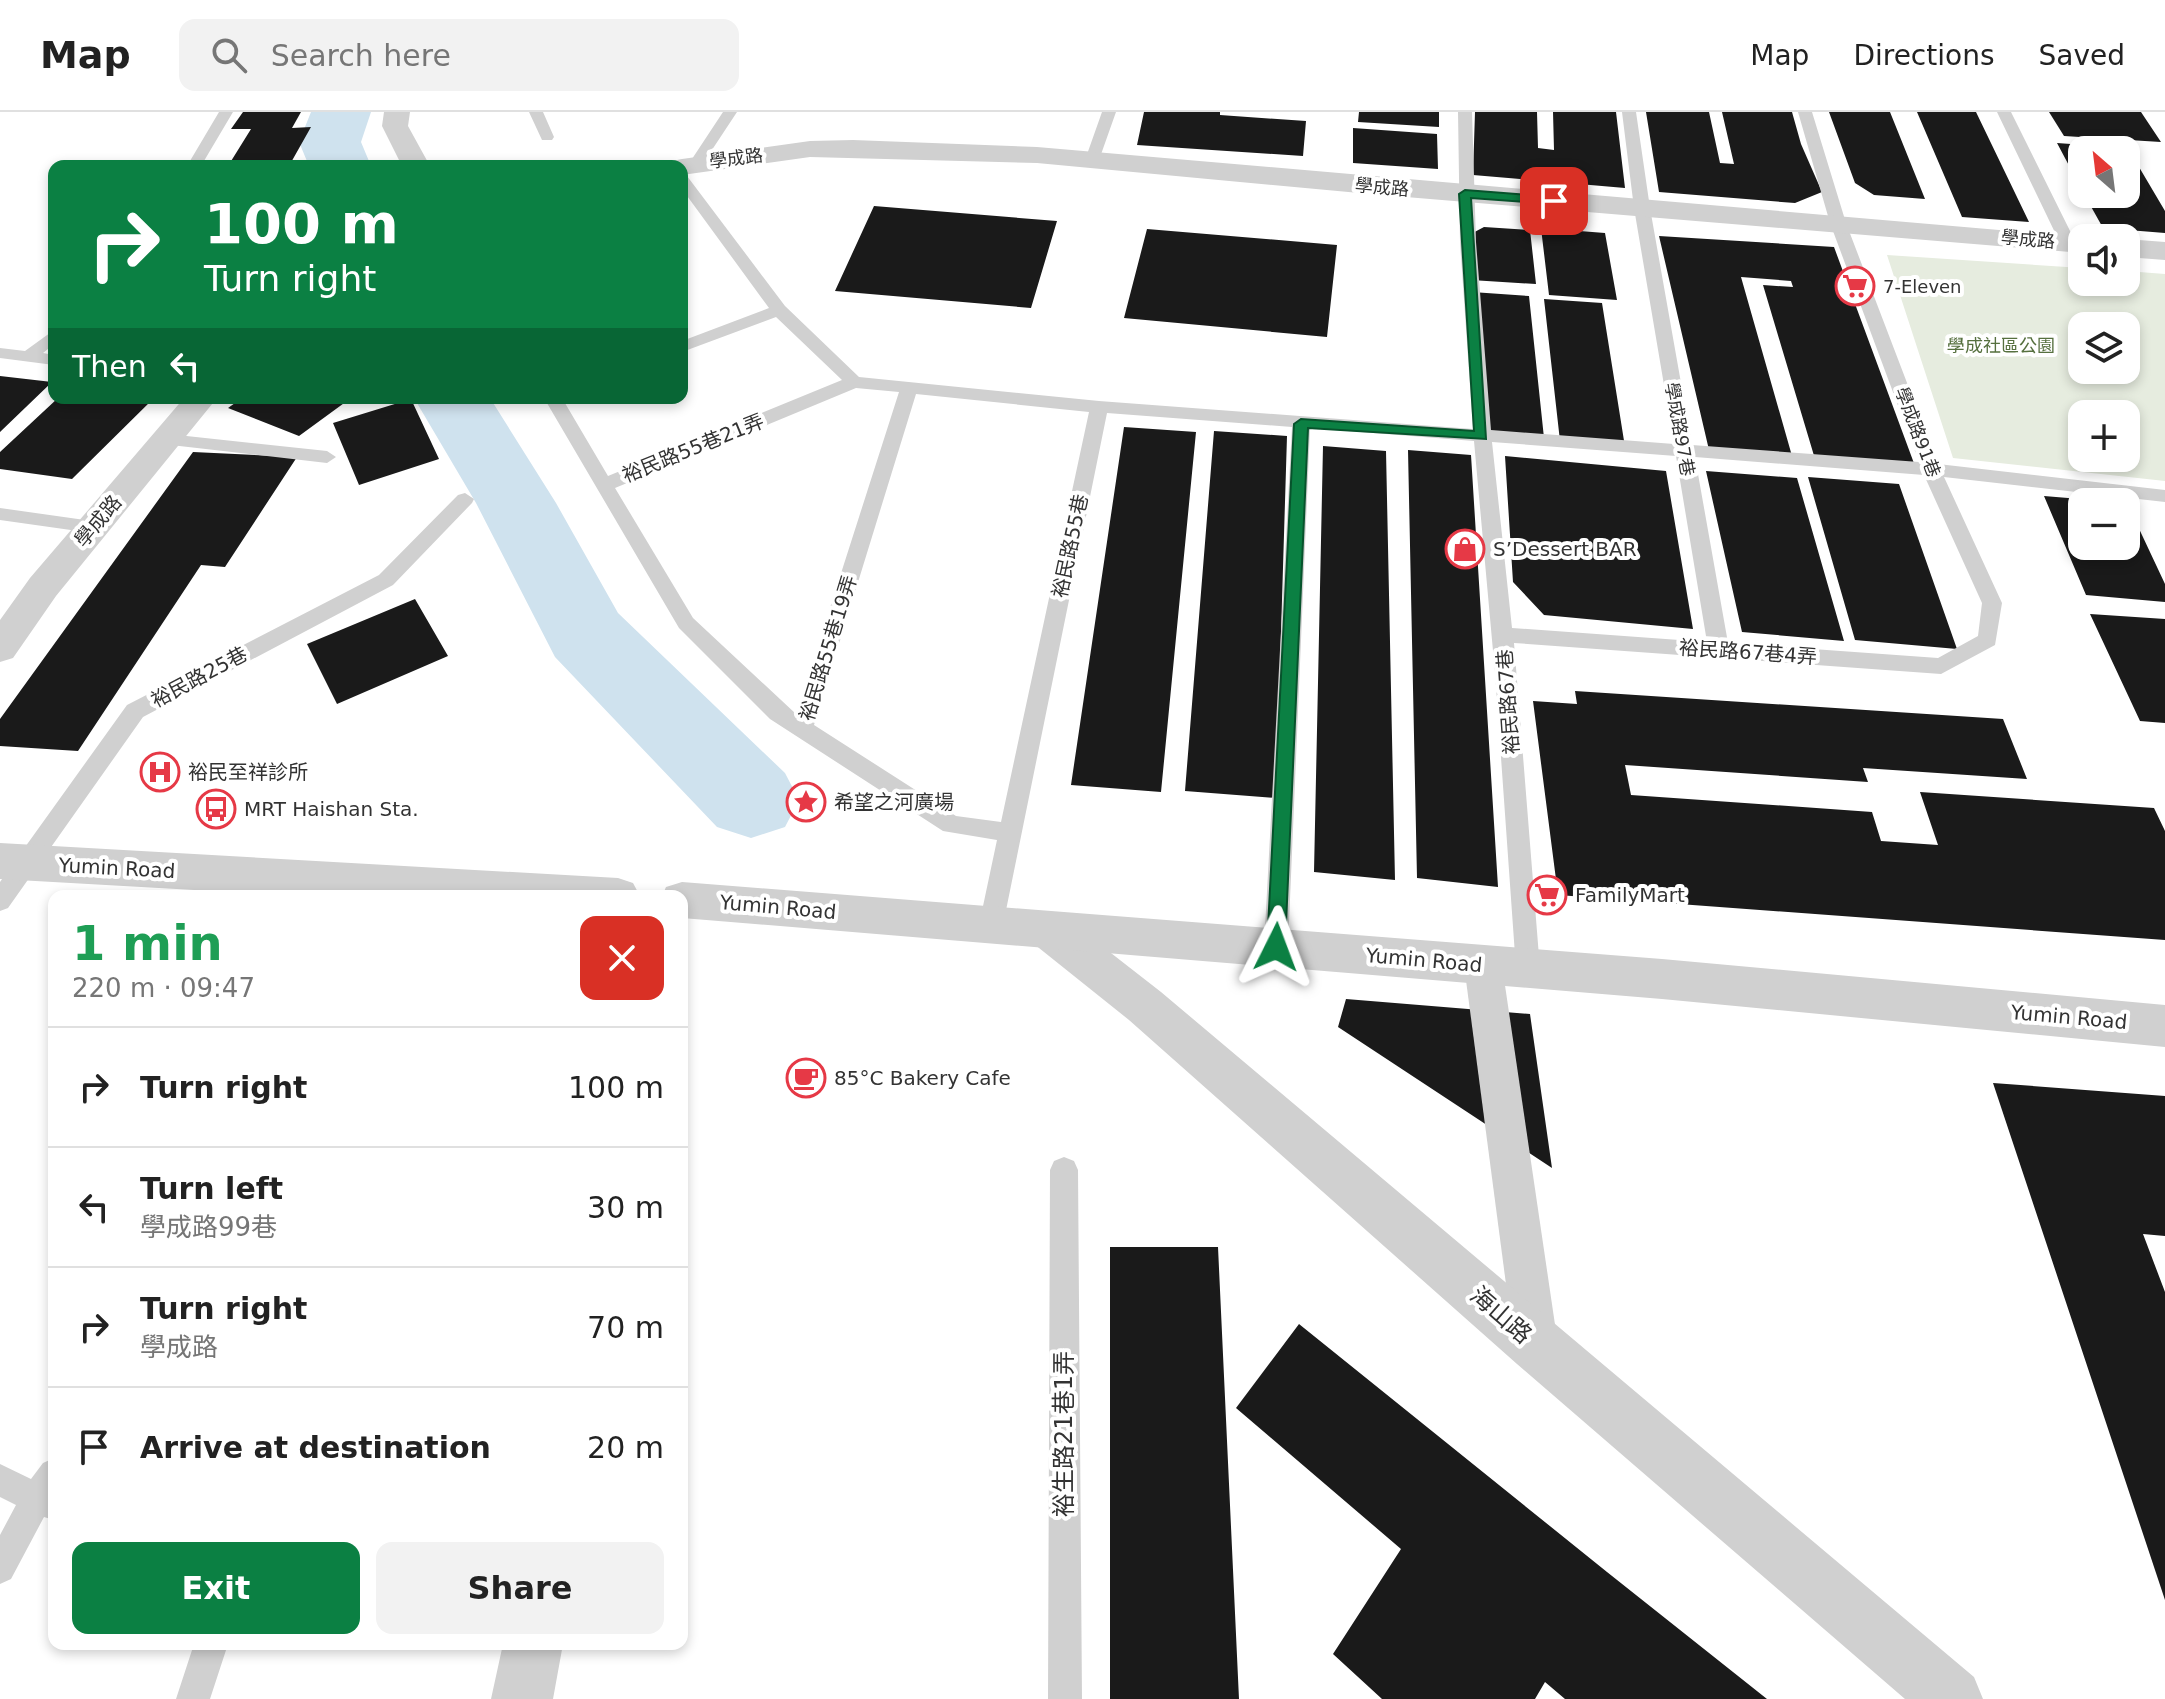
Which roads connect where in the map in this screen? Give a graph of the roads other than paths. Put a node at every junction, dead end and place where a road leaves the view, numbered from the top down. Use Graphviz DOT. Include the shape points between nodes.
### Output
graph roads {
  1 [pos="226,112"];
  2 [pos="397,112"];
  3 [pos="536,112"];
  4 [pos="730,112"];
  5 [pos="1109,112"];
  6 [pos="1465,112"];
  7 [pos="1629,112"];
  8 [pos="1805,112"];
  9 [pos="2004,112"];
  10 [pos="547,137"];
  11 [pos="198,160"];
  12 [pos="413,160"];
  13 [pos="1092,160"];
  14 [pos="688,168"];
  15 [pos="688,169"];
  16 [pos="688,171"];
  17 [pos="1465,194"];
  18 [pos="1642,208"];
  19 [pos="1838,223"];
  20 [pos="2068,230"];
  21 [pos="2068,242"];
  22 [pos="2140,249"];
  23 [pos="2165,251"];
  24 [pos="779,310"];
  25 [pos="48,340"];
  26 [pos="688,345"];
  27 [pos="0,353"];
  28 [pos="30,356"];
  29 [pos="48,359"];
  30 [pos="854,382"];
  31 [pos="909,389"];
  32 [pos="196,404"];
  33 [pos="557,404"];
  34 [pos="1099,407"];
  35 [pos="1301,424"];
  36 [pos="1481,436"];
  37 [pos="168,440"];
  38 [pos="1684,451"];
  39 [pos="327,457"];
  40 [pos="1931,469"];
  41 [pos="604,485"];
  42 [pos="2165,496"];
  43 [pos="465,499"];
  44 [pos="0,514"];
  45 [pos="92,527"];
  46 [pos="1502,635"];
  47 [pos="1988,640"];
  48 [pos="0,648"];
  49 [pos="1719,650"];
  50 [pos="802,728"];
  51 [pos="1010,833"];
  52 [pos="13,862"];
  53 [pos="511,890"];
  54 [pos="0,901"];
  55 [pos="688,908"];
  56 [pos="991,925"];
  57 [pos="1050,931"];
  58 [pos="1276,947"];
  59 [pos="1483,965"];
  60 [pos="1528,969"];
  61 [pos="2165,1026"];
  62 [pos="1064,1170"];
  63 [pos="1536,1345"];
  64 [pos="0,1480"];
  65 [pos="48,1492"];
  66 [pos="0,1568"];
  67 [pos="209,1650"];
  68 [pos="532,1650"];
  69 [pos="193,1699"];
  70 [pos="522,1699"];
  71 [pos="1065,1699"];
  72 [pos="1952,1699"];
  1 -- 11 [label="lane"];
  2 -- 12 [label="street" via="395,126"];
  3 -- 10 [label="lane"];
  4 -- 14 [label="lane"];
  5 -- 13 [label="lane"];
  6 -- 17 [label="lane, 裕民路67巷"];
  7 -- 18 [label="lane, 學成路97巷"];
  8 -- 19 [label="lane, 學成路91巷"];
  9 -- 20 [label="lane"];
  13 -- 15 [label="street, 學成路" via="917,163 810,149"];
  13 -- 17 [label="street, 學成路"];
  16 -- 24 [label="lane"];
  17 -- 18 [label="street, 學成路"];
  17 -- 36 [label="lane, 裕民路67巷"];
  18 -- 19 [label="street, 學成路"];
  18 -- 38 [label="lane, 學成路97巷"];
  19 -- 21 [label="street, 學成路"];
  19 -- 40 [label="lane, 學成路91巷"];
  22 -- 23 [label="street"];
  24 -- 26 [label="lane"];
  24 -- 30 [label="lane"];
  25 -- 28 [label="lane"];
  27 -- 28 [label="lane"];
  28 -- 29 [label="lane"];
  30 -- 31 [label="lane"];
  30 -- 41 [label="lane, 裕民路55巷21弄"];
  31 -- 34 [label="lane"];
  31 -- 50 [label="lane, 裕民路55巷19弄"];
  32 -- 37 [label="street, 學成路"];
  33 -- 41 [label="lane"];
  34 -- 35 [label="lane"];
  34 -- 51 [label="lane, 裕民路55巷"];
  35 -- 36 [label="lane"];
  35 -- 58 [label="lane"];
  36 -- 38 [label="lane"];
  36 -- 46 [label="lane, 裕民路67巷"];
  37 -- 39 [label="lane"];
  37 -- 45 [label="street, 學成路"];
  38 -- 40 [label="lane"];
  38 -- 49 [label="lane, 學成路97巷"];
  40 -- 42 [label="lane"];
  40 -- 47 [label="lane, 學成路91巷" via="1992,603"];
  41 -- 50 [label="lane, 裕民路55巷21弄" via="686,623 778,713"];
  43 -- 52 [label="lane, 裕民路25巷" via="386,580 135,711"];
  44 -- 45 [label="lane"];
  45 -- 48 [label="street, 學成路"];
  46 -- 49 [label="lane, 裕民路67巷4弄"];
  46 -- 60 [label="lane, 裕民路67巷"];
  47 -- 49 [label="lane, 裕民路67巷4弄" via="1941,666"];
  50 -- 51 [label="lane, 裕民路55巷19弄" via="951,824"];
  51 -- 56 [label="lane, 裕民路55巷"];
  52 -- 53 [label="street, Yumin Road"];
  52 -- 54 [label="lane, 裕民路25巷"];
  55 -- 56 [label="street, Yumin Road"];
  56 -- 57 [label="street, Yumin Road"];
  57 -- 58 [label="street, Yumin Road"];
  57 -- 63 [label="street, 海山路" via="1145,1006"];
  58 -- 59 [label="street, Yumin Road"];
  59 -- 60 [label="street, Yumin Road"];
  59 -- 63 [label="street"];
  60 -- 61 [label="street, Yumin Road"];
  62 -- 71 [label="lane, 裕生路21巷1弄"];
  63 -- 72 [label="street, 海山路"];
  64 -- 65 [label="lane"];
  65 -- 66 [label="lane"];
  67 -- 69 [label="lane"];
  68 -- 70 [label="street"];
}
